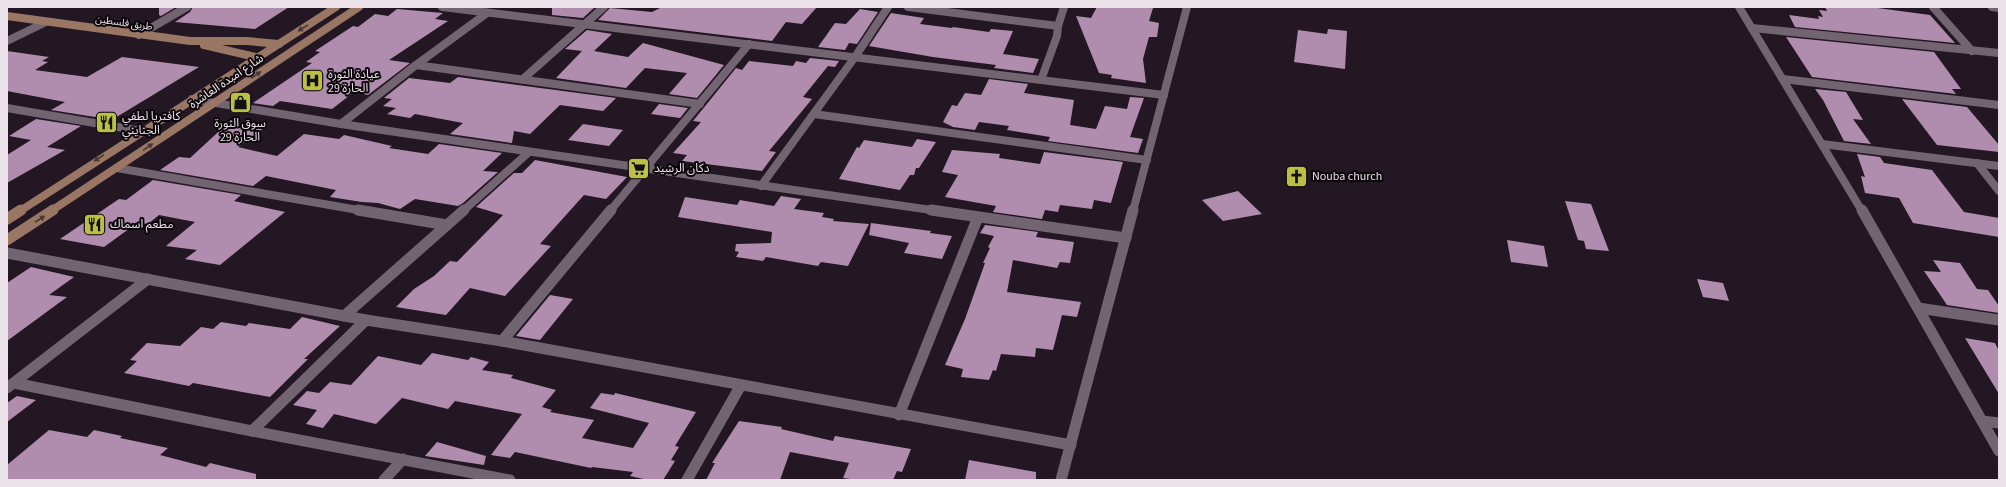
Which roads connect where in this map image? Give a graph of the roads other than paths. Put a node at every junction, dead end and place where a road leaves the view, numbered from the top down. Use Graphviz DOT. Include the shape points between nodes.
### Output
graph roads {
  1 [pos="187,7"];
  2 [pos="336,7"];
  3 [pos="359,7"];
  4 [pos="442,7"];
  5 [pos="604,7"];
  6 [pos="888,7"];
  7 [pos="908,7"];
  8 [pos="1064,7"];
  9 [pos="1187,7"];
  10 [pos="1739,7"];
  11 [pos="1933,7"];
  12 [pos="1992,7"];
  13 [pos="1999,8"];
  14 [pos="487,14"];
  15 [pos="7,16"];
  16 [pos="46,22"];
  17 [pos="584,25"];
  18 [pos="1058,26"];
  19 [pos="1752,28"];
  20 [pos="139,34"];
  21 [pos="7,41"];
  22 [pos="190,41"];
  23 [pos="278,44"];
  24 [pos="749,44"];
  25 [pos="299,47"];
  26 [pos="1972,50"];
  27 [pos="1999,53"];
  28 [pos="855,57"];
  29 [pos="256,58"];
  30 [pos="278,61"];
  31 [pos="416,65"];
  32 [pos="523,79"];
  33 [pos="1783,79"];
  34 [pos="1041,80"];
  35 [pos="1164,95"];
  36 [pos="192,99"];
  37 [pos="216,103"];
  38 [pos="700,104"];
  39 [pos="1999,105"];
  40 [pos="8,109"];
  41 [pos="814,114"];
  42 [pos="341,124"];
  43 [pos="141,131"];
  44 [pos="1822,144"];
  45 [pos="529,152"];
  46 [pos="1146,160"];
  47 [pos="1977,163"];
  48 [pos="1999,166"];
  49 [pos="117,168"];
  50 [pos="645,168"];
  51 [pos="761,186"];
  52 [pos="1999,191"];
  53 [pos="978,217"];
  54 [pos="7,219"];
  55 [pos="446,225"];
  56 [pos="1126,238"];
  57 [pos="7,240"];
  58 [pos="7,253"];
  59 [pos="148,279"];
  60 [pos="1918,308"];
  61 [pos="344,316"];
  62 [pos="366,320"];
  63 [pos="1999,320"];
  64 [pos="502,341"];
  65 [pos="11,385"];
  66 [pos="741,385"];
  67 [pos="899,415"];
  68 [pos="1982,421"];
  69 [pos="1999,423"];
  70 [pos="252,431"];
  71 [pos="1071,445"];
  72 [pos="1999,451"];
  73 [pos="402,458"];
  74 [pos="384,480"];
  75 [pos="510,480"];
  76 [pos="687,480"];
  77 [pos="1061,480"];
  1 -- 20 [label="street"];
  2 -- 23 [label="main road, شارع امبدة العاشرة, one-way"];
  3 -- 25 [label="main road, شارع امبدة العاشرة"];
  4 -- 14 [label="street"];
  5 -- 17 [label="street"];
  6 -- 28 [label="street"];
  7 -- 18 [label="street"];
  8 -- 18 [label="street"];
  9 -- 35 [label="street"];
  10 -- 19 [label="street"];
  11 -- 26 [label="street"];
  12 -- 13 [label="street"];
  14 -- 17 [label="street"];
  14 -- 31 [label="street"];
  15 -- 16 [label="main road, طريق فلسطين"];
  16 -- 20 [label="main road, طريق فلسطين"];
  16 -- 21 [label="street"];
  17 -- 24 [label="street"];
  17 -- 32 [label="street"];
  18 -- 34 [label="street" via="1057,36"];
  19 -- 26 [label="street"];
  19 -- 33 [label="street"];
  20 -- 22 [label="main road, طريق فلسطين"];
  22 -- 23 [label="main road, طريق فلسطين"];
  22 -- 29 [label="main road, طريق فلسطين"];
  23 -- 25 [label="main road, طريق فلسطين"];
  23 -- 29 [label="main road, شارع امبدة العاشرة"];
  24 -- 28 [label="street"];
  24 -- 38 [label="street"];
  25 -- 30 [label="main road, شارع امبدة العاشرة"];
  26 -- 27 [label="street"];
  28 -- 34 [label="street"];
  28 -- 41 [label="street"];
  29 -- 30 [label="main road, طريق فلسطين"];
  29 -- 36 [label="main road, شارع امبدة العاشرة"];
  37 -- 30 [label="main road, شارع امبدة العاشرة, one-way"];
  31 -- 32 [label="street"];
  31 -- 42 [label="street"];
  32 -- 38 [label="street"];
  33 -- 39 [label="street"];
  33 -- 44 [label="street"];
  34 -- 35 [label="street"];
  35 -- 46 [label="street"];
  36 -- 37 [label="street"];
  36 -- 43 [label="main road, شارع امبدة العاشرة"];
  37 -- 42 [label="street"];
  49 -- 37 [label="main road, شارع امبدة العاشرة, one-way"];
  38 -- 50 [label="street"];
  40 -- 43 [label="street"];
  41 -- 46 [label="street"];
  41 -- 51 [label="street"];
  42 -- 45 [label="street"];
  43 -- 54 [label="main road, شارع امبدة العاشرة, one-way"];
  44 -- 47 [label="street"];
  44 -- 60 [label="street"];
  45 -- 50 [label="street"];
  45 -- 55 [label="street"];
  46 -- 56 [label="street"];
  47 -- 48 [label="street"];
  47 -- 52 [label="street"];
  49 -- 55 [label="street"];
  57 -- 49 [label="main road, شارع امبدة العاشرة, one-way"];
  50 -- 51 [label="street"];
  50 -- 64 [label="street"];
  51 -- 53 [label="street"];
  53 -- 56 [label="street"];
  53 -- 67 [label="street"];
  55 -- 61 [label="street"];
  56 -- 71 [label="street"];
  58 -- 59 [label="street"];
  59 -- 61 [label="street"];
  59 -- 65 [label="street"];
  60 -- 63 [label="street"];
  60 -- 68 [label="street"];
  61 -- 62 [label="street"];
  62 -- 64 [label="street"];
  62 -- 70 [label="street"];
  64 -- 66 [label="street"];
  65 -- 70 [label="street"];
  66 -- 67 [label="street"];
  66 -- 76 [label="street"];
  67 -- 71 [label="street"];
  68 -- 69 [label="street"];
  68 -- 72 [label="street"];
  70 -- 73 [label="street"];
  71 -- 77 [label="street"];
  73 -- 74 [label="street"];
  73 -- 75 [label="street"];
}
